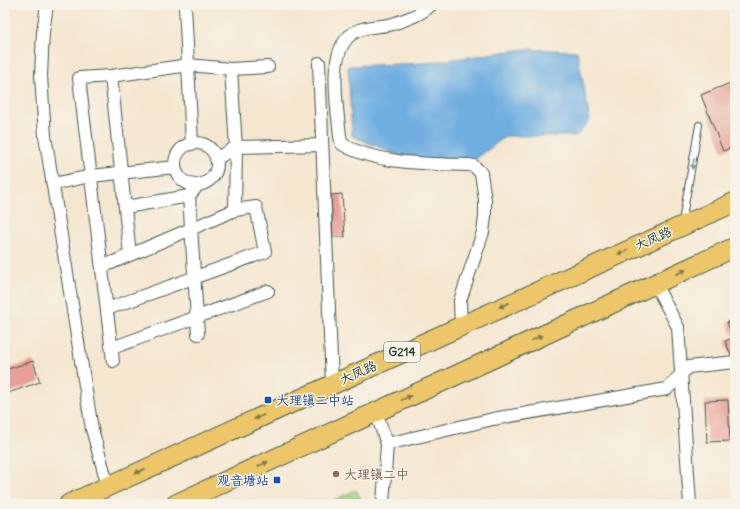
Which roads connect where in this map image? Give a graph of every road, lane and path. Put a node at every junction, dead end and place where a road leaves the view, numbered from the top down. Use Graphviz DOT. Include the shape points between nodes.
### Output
graph roads {
  1 [pos="47,5"];
  2 [pos="185,5"];
  3 [pos="431,5"];
  4 [pos="320,64"];
  5 [pos="189,65"];
  6 [pos="268,67"];
  7 [pos="231,69"];
  8 [pos="111,76"];
  9 [pos="699,125"];
  10 [pos="192,144"];
  11 [pos="321,145"];
  12 [pos="236,147"];
  13 [pos="216,159"];
  14 [pos="175,167"];
  15 [pos="122,173"];
  16 [pos="91,176"];
  17 [pos="53,184"];
  18 [pos="198,185"];
  19 [pos="189,196"];
  20 [pos="735,202"];
  21 [pos="126,206"];
  22 [pos="235,210"];
  23 [pos="682,225"];
  24 [pos="191,229"];
  25 [pos="735,247"];
  26 [pos="130,255"];
  27 [pos="102,267"];
  28 [pos="194,278"];
  29 [pos="655,284"];
  30 [pos="268,291"];
  31 [pos="107,309"];
  32 [pos="197,317"];
  33 [pos="461,325"];
  34 [pos="198,334"];
  35 [pos="735,362"];
  36 [pos="680,376"];
  37 [pos="332,384"];
  38 [pos="376,412"];
  39 [pos="386,444"];
  40 [pos="108,486"];
  41 [pos="89,500"];
  42 [pos="70,504"];
  43 [pos="176,504"];
  44 [pos="383,504"];
  45 [pos="690,504"];
  1 -- 17 [label="street" via="41,76 45,136"];
  2 -- 5 [label="street"];
  3 -- 33 [label="street" via="413,17 357,31 343,42 339,48 335,73 340,137 342,144 364,153 419,163 469,165 481,173 485,217 460,301"];
  4 -- 11 [label="street"];
  5 -- 7 [label="street"];
  5 -- 8 [label="street"];
  5 -- 10 [label="street"];
  6 -- 7 [label="street"];
  7 -- 12 [label="street"];
  8 -- 15 [label="street"];
  8 -- 16 [label="street" via="80,78"];
  9 -- 23 [label="lane, one-way"];
  10 -- 13 [label="street" via="198,143 209,148"];
  10 -- 14 [label="street" via="181,149"];
  11 -- 12 [label="street"];
  11 -- 37 [label="street"];
  12 -- 13 [label="street"];
  12 -- 22 [label="street"];
  13 -- 18 [label="street" via="214,173 210,179"];
  14 -- 15 [label="street"];
  14 -- 18 [label="street" via="185,182"];
  15 -- 16 [label="street"];
  15 -- 21 [label="street"];
  16 -- 17 [label="street"];
  16 -- 27 [label="street"];
  17 -- 40 [label="street" via="92,430"];
  18 -- 19 [label="street"];
  19 -- 21 [label="street"];
  19 -- 24 [label="street"];
  20 -- 23 [label="highway, 大凤路 / G214"];
  21 -- 26 [label="street"];
  22 -- 24 [label="street"];
  22 -- 28 [label="street" via="256,207 265,252"];
  23 -- 33 [label="highway, 大凤路 / G214, one-way"];
  24 -- 26 [label="street"];
  24 -- 28 [label="street"];
  29 -- 25 [label="highway, one-way"];
  26 -- 27 [label="street"];
  27 -- 31 [label="street"];
  28 -- 31 [label="street"];
  28 -- 32 [label="street"];
  29 -- 36 [label="street" via="678,327"];
  38 -- 29 [label="highway, one-way"];
  30 -- 32 [label="street"];
  31 -- 32 [label="street" via="113,355"];
  32 -- 34 [label="street"];
  33 -- 37 [label="highway, 大凤路 / G214"];
  35 -- 36 [label="street" via="688,367"];
  36 -- 39 [label="street" via="667,389 493,419"];
  36 -- 45 [label="street"];
  37 -- 40 [label="highway, 大凤路 / G214, one-way"];
  38 -- 39 [label="street"];
  43 -- 38 [label="highway, one-way"];
  39 -- 44 [label="street"];
  40 -- 41 [label="highway, 大凤路 / G214"];
  41 -- 42 [label="highway, 大凤路 / G214"];
}
